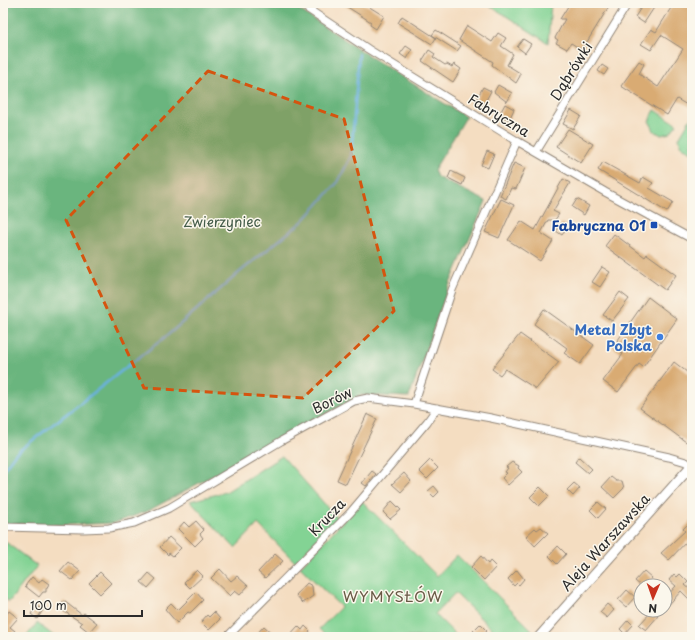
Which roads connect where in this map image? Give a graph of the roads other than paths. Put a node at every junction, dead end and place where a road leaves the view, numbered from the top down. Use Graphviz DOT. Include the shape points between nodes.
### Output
graph roads {
  1 [pos="299,3"];
  2 [pos="628,3"];
  3 [pos="517,141"];
  4 [pos="536,152"];
  5 [pos="692,239"];
  6 [pos="414,404"];
  7 [pos="437,408"];
  8 [pos="692,466"];
  9 [pos="3,527"];
  10 [pos="227,637"];
  11 [pos="539,637"];
  1 -- 3 [label="street, Fabryczna"];
  2 -- 4 [label="street, Dąbrówki"];
  3 -- 4 [label="street, Fabryczna"];
  3 -- 6 [label="street" via="452,290"];
  4 -- 5 [label="street, Fabryczna"];
  6 -- 7 [label="street, Borów"];
  6 -- 9 [label="street, Borów" via="368,398 354,401 280,441 169,508 134,524 83,529"];
  7 -- 8 [label="street, Borów" via="662,455"];
  7 -- 10 [label="street, Krucza" via="350,513"];
  8 -- 11 [label="street, Aleja Warszawska"];
}
